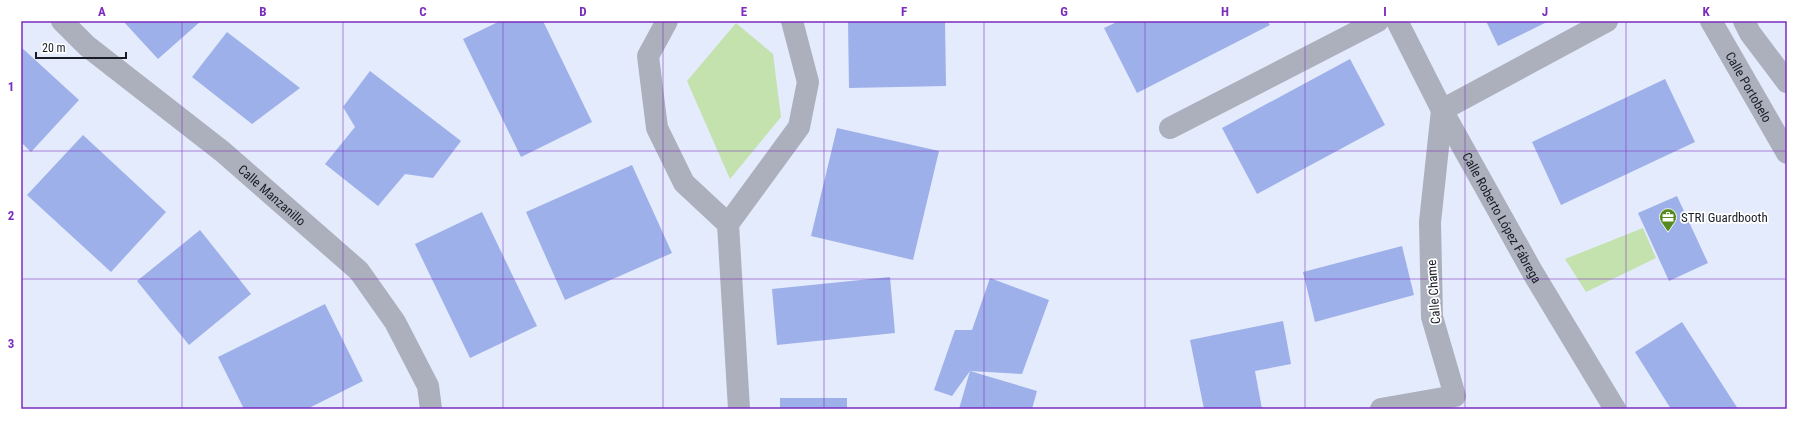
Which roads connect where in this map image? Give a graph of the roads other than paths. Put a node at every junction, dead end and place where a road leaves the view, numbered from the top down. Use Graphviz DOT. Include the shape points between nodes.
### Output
graph roads {
  1 [pos="62,21"];
  2 [pos="666,21"];
  3 [pos="792,21"];
  4 [pos="1378,21"];
  5 [pos="1397,21"];
  6 [pos="1607,21"];
  7 [pos="1711,21"];
  8 [pos="1744,21"];
  9 [pos="1787,82"];
  10 [pos="1442,110"];
  11 [pos="1170,128"];
  12 [pos="1787,153"];
  13 [pos="728,224"];
  14 [pos="1457,403"];
  15 [pos="431,409"];
  16 [pos="739,409"];
  17 [pos="1381,409"];
  18 [pos="1616,409"];
  1 -- 15 [label="street, Calle Manzanillo" via="87,46 223,152 359,271 402,334 428,386"];
  2 -- 13 [label="street" via="648,56 657,128 684,183"];
  3 -- 13 [label="street" via="808,82 799,127"];
  4 -- 11 [label="street"];
  5 -- 10 [label="street, Calle Roberto López Fábrega"];
  6 -- 10 [label="street"];
  7 -- 12 [label="street, Calle Portobelo"];
  8 -- 9 [label="street" via="1750,33"];
  10 -- 14 [label="street, Calle Chame" via="1430,222 1432,317"];
  10 -- 18 [label="street, Calle Roberto López Fábrega" via="1533,273"];
  13 -- 16 [label="street"];
  14 -- 17 [label="street, Calle Chame"];
}
